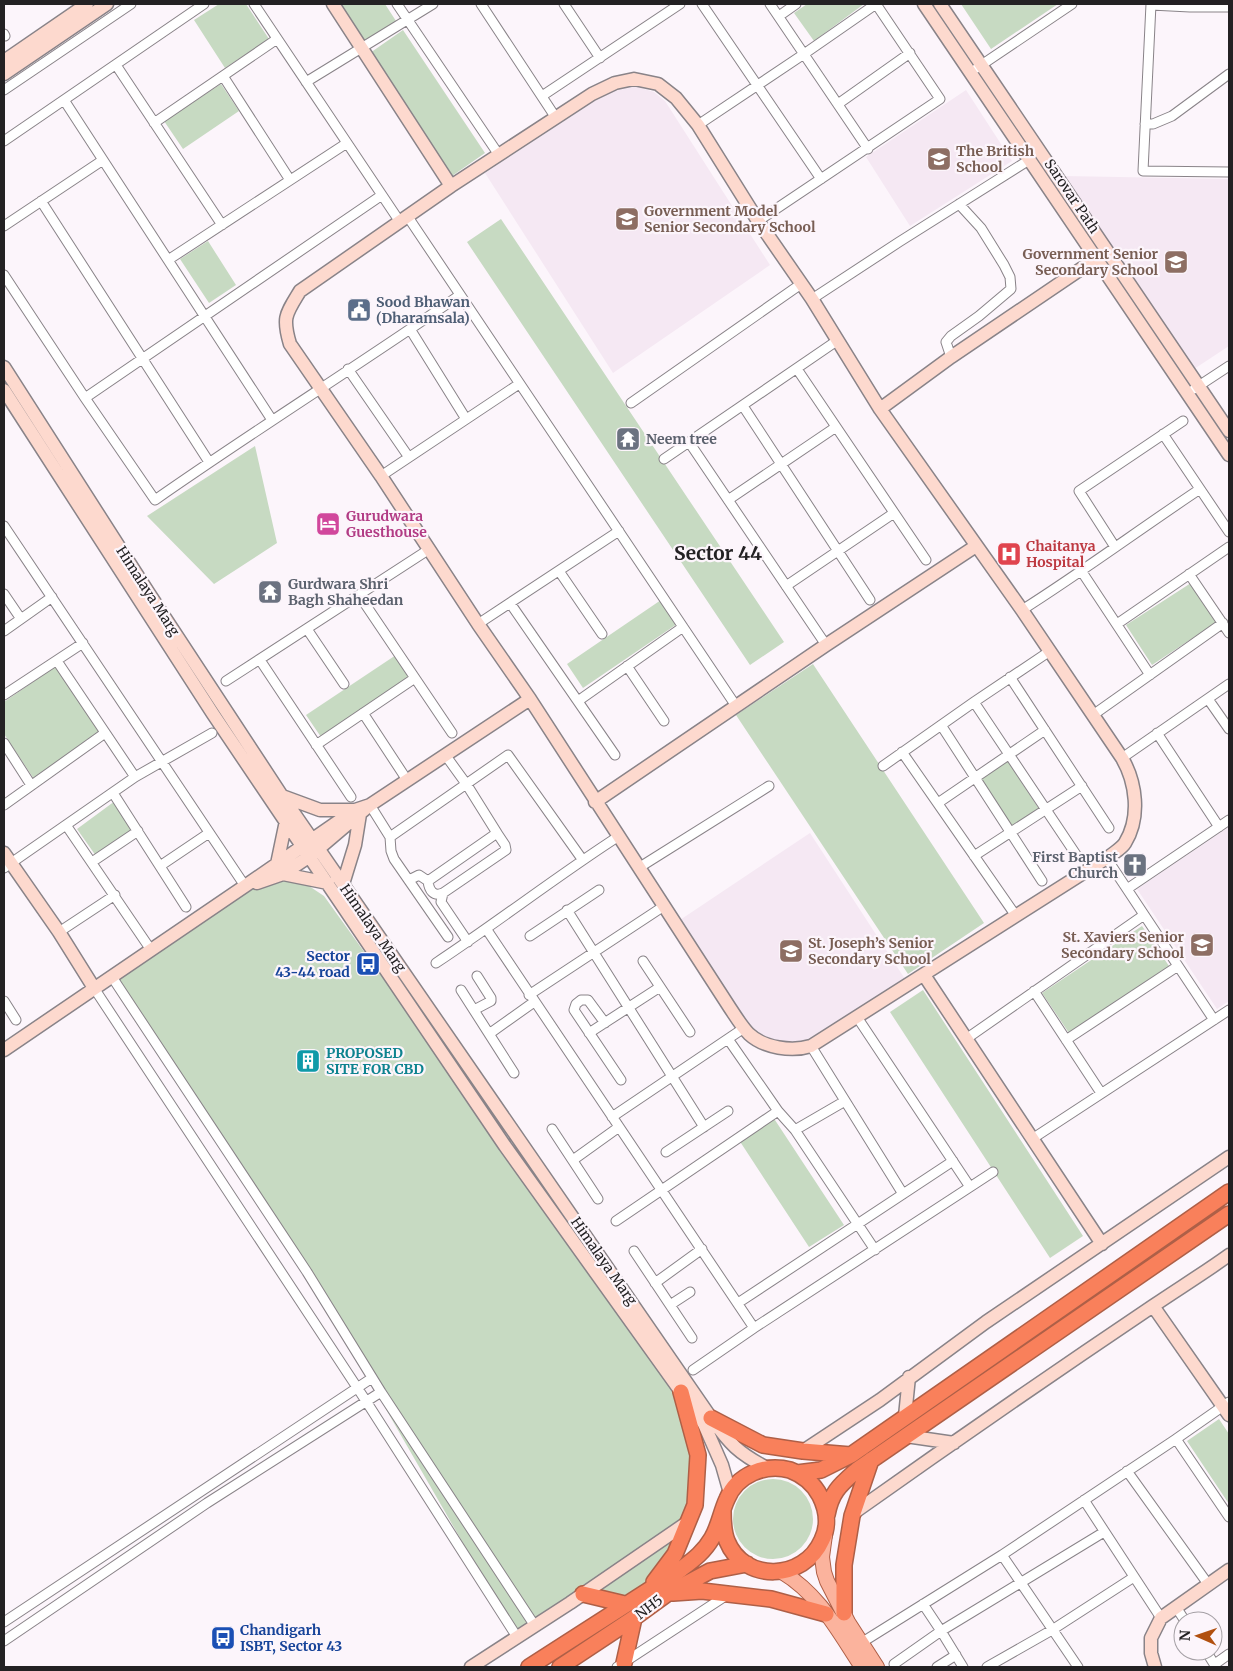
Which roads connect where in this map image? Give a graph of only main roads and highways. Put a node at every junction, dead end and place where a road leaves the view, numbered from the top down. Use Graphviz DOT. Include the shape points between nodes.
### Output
graph roads {
  1 [pos="1229,1192"];
  2 [pos="1229,1214"];
  3 [pos="681,1392"];
  4 [pos="711,1418"];
  5 [pos="850,1455"];
  6 [pos="871,1460"];
  7 [pos="797,1473"];
  8 [pos="723,1511"];
  9 [pos="826,1524"];
  10 [pos="747,1564"];
  11 [pos="782,1572"];
  12 [pos="647,1590"];
  13 [pos="583,1594"];
  14 [pos="667,1594"];
  15 [pos="625,1604"];
  16 [pos="844,1613"];
  17 [pos="826,1614"];
  18 [pos="634,1618"];
  19 [pos="621,1665"];
  20 [pos="529,1667"];
  21 [pos="560,1667"];
  22 [pos="862,1667"];
  23 [pos="877,1667"];
  1 -- 5 [label="highway"];
  2 -- 6 [label="highway"];
  3 -- 12 [label="highway" via="698,1455 695,1505 675,1554"];
  4 -- 5 [label="highway" via="764,1445"];
  5 -- 7 [label="highway" via="821,1470"];
  6 -- 9 [label="highway" via="834,1492"];
  6 -- 16 [label="highway" via="852,1514 844,1564"];
  7 -- 8 [label="highway, NH5" via="782,1468 752,1472 730,1493"];
  7 -- 9 [label="highway" via="818,1491 824,1504"];
  8 -- 10 [label="highway, NH5" via="727,1541"];
  8 -- 12 [label="highway, NH5" via="714,1536 702,1554"];
  9 -- 11 [label="highway" via="814,1554 799,1566"];
  9 -- 16 [label="main road" via="822,1558 824,1572"];
  10 -- 11 [label="highway, NH5" via="763,1571"];
  10 -- 14 [label="highway, NH5 / NH5" via="717,1569"];
  11 -- 17 [label="main road" via="810,1594"];
  12 -- 15 [label="highway, NH5"];
  13 -- 15 [label="highway"];
  14 -- 17 [label="highway" via="702,1591 771,1598"];
  14 -- 18 [label="highway, NH5 / NH5"];
  15 -- 20 [label="highway, NH5"];
  16 -- 23 [label="main road"];
  17 -- 22 [label="main road"];
  18 -- 19 [label="highway"];
  18 -- 21 [label="highway, NH5 / NH5"];
}
